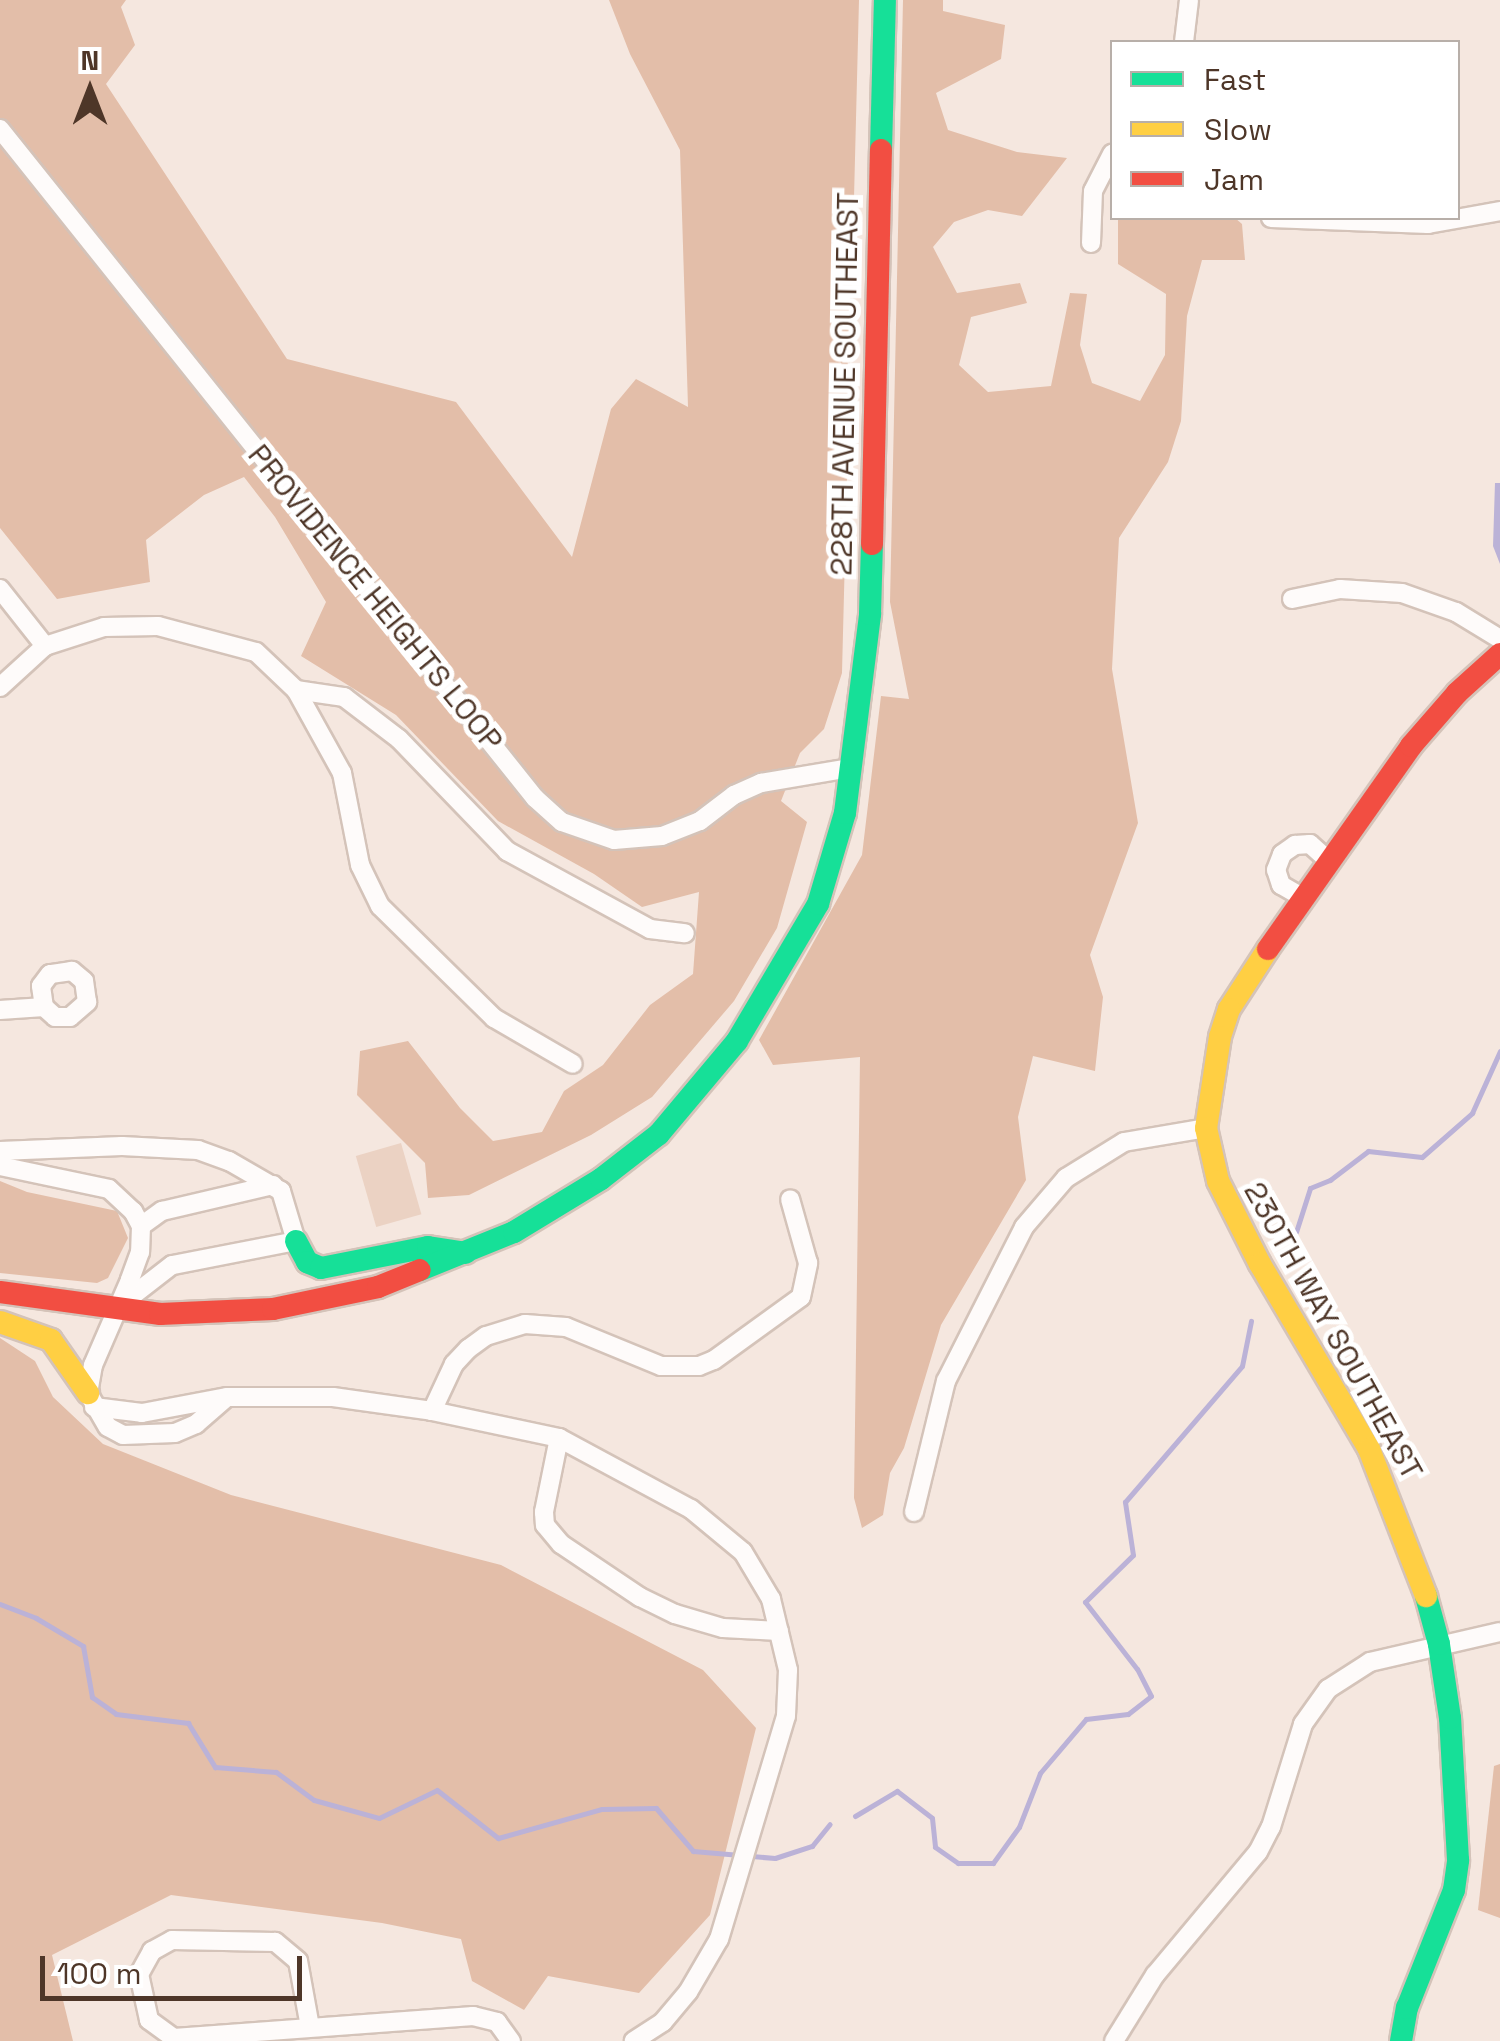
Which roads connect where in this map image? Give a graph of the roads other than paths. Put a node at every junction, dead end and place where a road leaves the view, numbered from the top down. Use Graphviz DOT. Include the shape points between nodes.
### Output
graph roads {
  1 [pos="884,0"];
  2 [pos="1190,0"];
  3 [pos="1184,40"];
  4 [pos="0,129"];
  5 [pos="1110,158"];
  6 [pos="1499,209"];
  7 [pos="1323,220"];
  8 [pos="1091,243"];
  9 [pos="0,588"];
  10 [pos="1292,600"];
  11 [pos="1500,638"];
  12 [pos="46,646"];
  13 [pos="1500,654"];
  14 [pos="0,687"];
  15 [pos="296,690"];
  16 [pos="850,768"];
  17 [pos="1328,860"];
  18 [pos="1302,897"];
  19 [pos="684,933"];
  20 [pos="44,1008"];
  21 [pos="0,1010"];
  22 [pos="573,1064"];
  23 [pos="1206,1128"];
  24 [pos="0,1151"];
  25 [pos="0,1166"];
  26 [pos="273,1186"];
  27 [pos="790,1199"];
  28 [pos="141,1226"];
  29 [pos="296,1241"];
  30 [pos="140,1252"];
  31 [pos="466,1253"];
  32 [pos="172,1265"];
  33 [pos="0,1292"];
  34 [pos="114,1310"];
  35 [pos="0,1322"];
  36 [pos="226,1398"];
  37 [pos="91,1400"];
  38 [pos="432,1411"];
  39 [pos="558,1438"];
  40 [pos="914,1512"];
  41 [pos="779,1631"];
  42 [pos="1500,1632"];
  43 [pos="1438,1644"];
  44 [pos="310,2027"];
  45 [pos="511,2041"];
  46 [pos="634,2041"];
  47 [pos="1114,2041"];
  48 [pos="1401,2041"];
  1 -- 16 [label="main road, 228TH AVENUE SOUTHEAST" via="870,614"];
  2 -- 3 [label="street"];
  4 -- 16 [label="street, PROVIDENCE HEIGHTS LOOP" via="535,798 562,822 614,840 662,836 761,783"];
  5 -- 8 [label="street" via="1093,191"];
  6 -- 7 [label="street" via="1428,224"];
  9 -- 12 [label="street"];
  10 -- 11 [label="street" via="1340,590 1402,593 1456,612"];
  12 -- 14 [label="street"];
  12 -- 15 [label="street" via="128,624 196,633 256,652"];
  13 -- 17 [label="main road, 230TH WAY SOUTHEAST" via="1411,746"];
  15 -- 19 [label="street" via="332,692 358,708 425,763 507,850 650,929"];
  15 -- 22 [label="street" via="342,773 360,865 380,906 494,1018"];
  16 -- 31 [label="main road, 228TH AVENUE SOUTHEAST" via="845,814 818,904 705,1083 617,1168 556,1209"];
  17 -- 18 [label="main road, 230TH WAY SOUTHEAST"];
  17 -- 18 [label="street" via="1302,843 1282,854 1276,870 1281,886"];
  18 -- 23 [label="main road, 230TH WAY SOUTHEAST" via="1229,1009 1213,1061"];
  20 -- 21 [label="street"];
  23 -- 40 [label="street" via="1124,1142 1066,1178 1024,1227 946,1381"];
  23 -- 43 [label="main road, 230TH WAY SOUTHEAST" via="1218,1181 1397,1511"];
  24 -- 26 [label="street" via="198,1150"];
  25 -- 28 [label="street" via="109,1189"];
  26 -- 28 [label="street" via="162,1211"];
  26 -- 29 [label="street" via="286,1200"];
  27 -- 38 [label="street" via="808,1263 805,1288 793,1307 714,1360 660,1366 566,1327 525,1324 486,1336 468,1350"];
  28 -- 30 [label="street"];
  29 -- 31 [label="main road" via="308,1262 321,1268 428,1247"];
  29 -- 32 [label="street"];
  30 -- 32 [label="street"];
  30 -- 34 [label="street"];
  31 -- 34 [label="main road, 228TH AVENUE SOUTHEAST" via="378,1287 308,1304 202,1314"];
  32 -- 34 [label="street"];
  33 -- 34 [label="main road, 228TH AVENUE SOUTHEAST"];
  34 -- 37 [label="street" via="93,1364"];
  35 -- 37 [label="main road" via="51,1340"];
  36 -- 37 [label="street" via="142,1413"];
  36 -- 37 [label="street" via="196,1424 152,1436 108,1427"];
  36 -- 38 [label="street" via="333,1397"];
  38 -- 39 [label="street"];
  39 -- 41 [label="street" via="650,1484 722,1532 762,1576"];
  39 -- 41 [label="street" via="544,1525 561,1544 675,1614 723,1628"];
  41 -- 46 [label="street" via="789,1698 728,1920 688,1992"];
  42 -- 43 [label="street"];
  43 -- 47 [label="street" via="1370,1662 1316,1703 1294,1745 1258,1852 1155,1975"];
  43 -- 48 [label="main road, 230TH WAY SOUTHEAST" via="1450,1718 1458,1860 1454,1890 1407,2008"];
  44 -- 44 [label="street" via="188,2038 162,2032 142,2005 143,1962 172,1940 275,1942 298,1962"];
  44 -- 45 [label="street" via="484,2017"];
}
